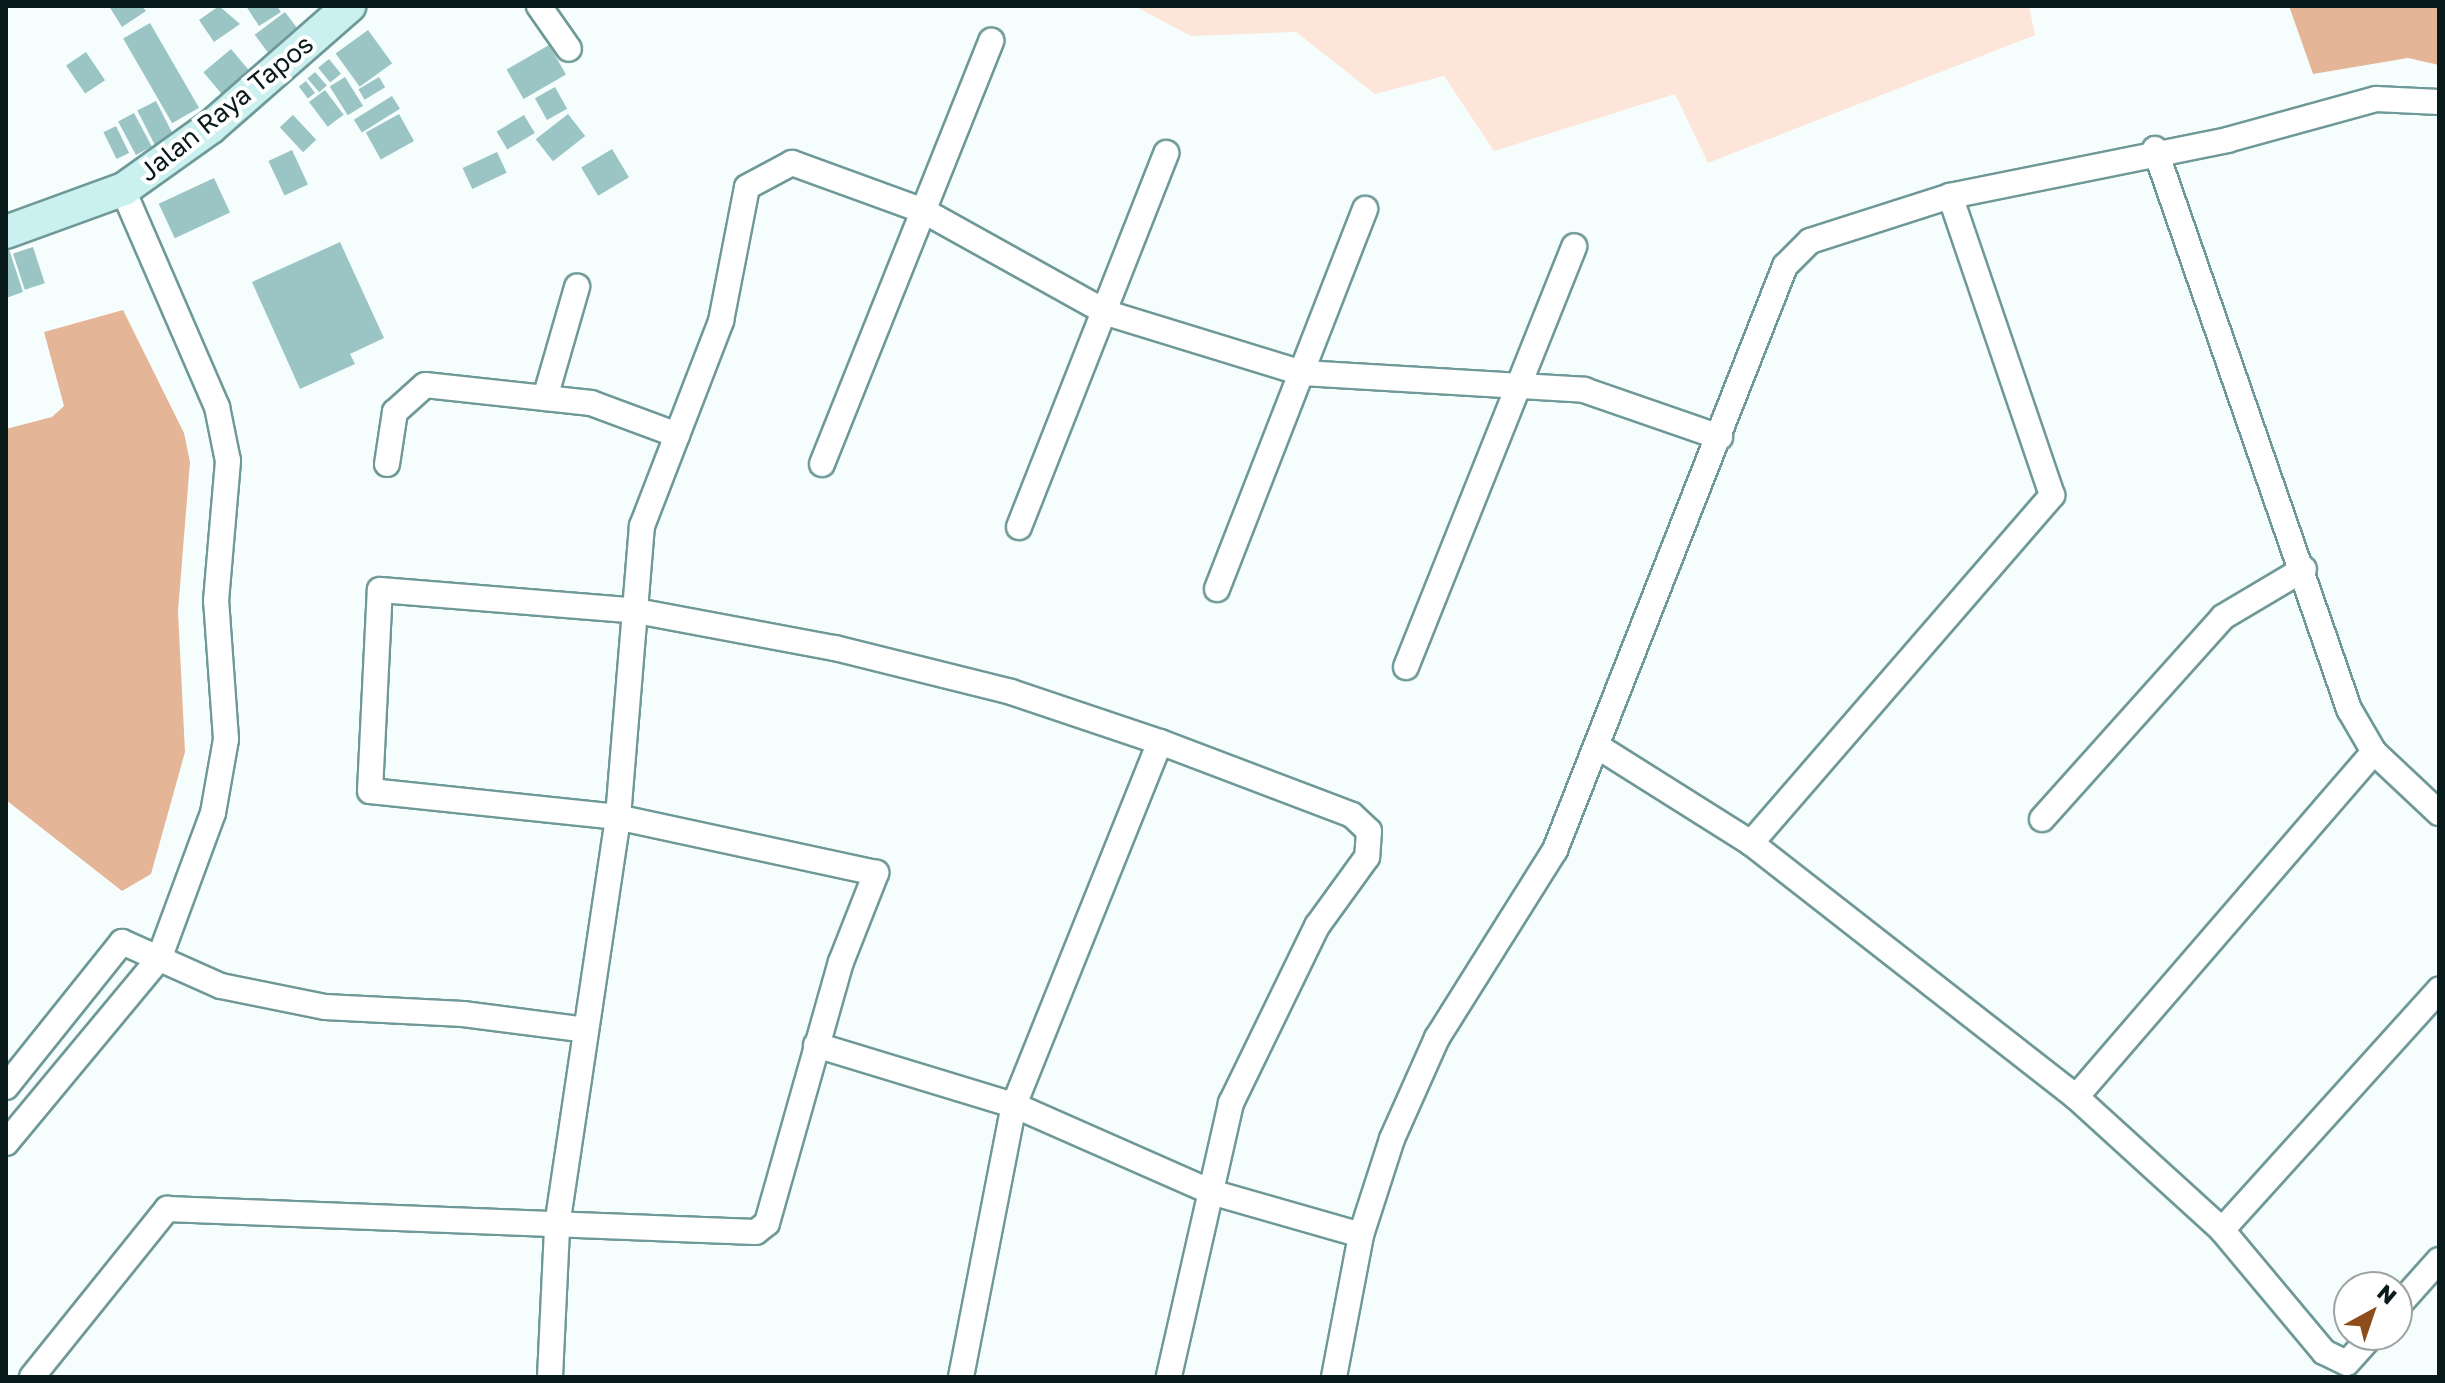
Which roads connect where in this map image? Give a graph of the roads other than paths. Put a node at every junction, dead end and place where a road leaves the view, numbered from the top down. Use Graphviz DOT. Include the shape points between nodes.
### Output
graph roads {
  1 [pos="539,6"];
  2 [pos="334,11"];
  3 [pos="991,41"];
  4 [pos="569,49"];
  5 [pos="2439,102"];
  6 [pos="2155,149"];
  7 [pos="1166,153"];
  8 [pos="1950,196"];
  9 [pos="128,201"];
  10 [pos="1365,209"];
  11 [pos="924,211"];
  12 [pos="6,232"];
  13 [pos="1574,246"];
  14 [pos="577,287"];
  15 [pos="1107,313"];
  16 [pos="1302,373"];
  17 [pos="1514,387"];
  18 [pos="545,398"];
  19 [pos="677,435"];
  20 [pos="1720,437"];
  21 [pos="387,464"];
  22 [pos="822,464"];
  23 [pos="1019,527"];
  24 [pos="2304,569"];
  25 [pos="1217,589"];
  26 [pos="631,610"];
  27 [pos="1406,667"];
  28 [pos="1160,742"];
  29 [pos="1597,746"];
  30 [pos="2374,752"];
  31 [pos="2439,813"];
  32 [pos="618,817"];
  33 [pos="2042,819"];
  34 [pos="1751,843"];
  35 [pos="159,959"];
  36 [pos="2439,990"];
  37 [pos="586,1030"];
  38 [pos="816,1045"];
  39 [pos="6,1087"];
  40 [pos="2076,1097"];
  41 [pos="1014,1105"];
  42 [pos="6,1143"];
  43 [pos="1211,1192"];
  44 [pos="557,1226"];
  45 [pos="2222,1230"];
  46 [pos="1361,1235"];
  47 [pos="2439,1260"];
  48 [pos="2413,1289"];
  49 [pos="2358,1351"];
  50 [pos="32,1377"];
  51 [pos="550,1377"];
  52 [pos="961,1377"];
  53 [pos="1169,1377"];
  54 [pos="1334,1377"];
  1 -- 4 [label="street"];
  2 -- 12 [label="main road, Jalan Raya Tapos" via="211,127 124,189"];
  3 -- 11 [label="street"];
  5 -- 6 [label="street" via="2376,99 2227,140"];
  6 -- 8 [label="street"];
  6 -- 24 [label="street"];
  7 -- 15 [label="street"];
  8 -- 20 [label="street" via="1810,241 1785,266"];
  8 -- 34 [label="street" via="2052,495"];
  9 -- 35 [label="street" via="217,407 228,461 216,601 226,739 213,813"];
  10 -- 16 [label="street"];
  11 -- 15 [label="street"];
  11 -- 19 [label="street" via="792,163 747,187 721,321"];
  11 -- 22 [label="street"];
  13 -- 17 [label="street"];
  14 -- 18 [label="street"];
  15 -- 16 [label="street"];
  15 -- 23 [label="street"];
  16 -- 17 [label="street"];
  16 -- 25 [label="street"];
  17 -- 20 [label="street" via="1584,390"];
  17 -- 27 [label="street"];
  18 -- 19 [label="street" via="591,403"];
  18 -- 21 [label="street" via="425,385 395,412"];
  19 -- 26 [label="street" via="642,526"];
  20 -- 29 [label="street"];
  24 -- 30 [label="street" via="2349,709"];
  24 -- 33 [label="street" via="2223,617"];
  26 -- 28 [label="street" via="864,655 1011,692"];
  26 -- 32 [label="street"];
  26 -- 32 [label="street" via="380,590 370,791"];
  28 -- 41 [label="street"];
  28 -- 43 [label="street" via="1352,815 1369,831 1367,857 1317,926 1265,1025 1231,1103"];
  29 -- 34 [label="street"];
  29 -- 46 [label="street" via="1555,850 1437,1038"];
  30 -- 31 [label="street"];
  30 -- 40 [label="street"];
  32 -- 37 [label="street"];
  32 -- 38 [label="street" via="876,873"];
  34 -- 40 [label="street"];
  35 -- 37 [label="street" via="221,986 325,1007 463,1014"];
  35 -- 39 [label="street" via="122,942"];
  35 -- 42 [label="street"];
  36 -- 45 [label="street"];
  37 -- 44 [label="street"];
  38 -- 41 [label="street"];
  38 -- 44 [label="street" via="775,1200 756,1232"];
  40 -- 45 [label="street"];
  41 -- 43 [label="street"];
  41 -- 52 [label="street"];
  43 -- 46 [label="street"];
  43 -- 53 [label="street"];
  44 -- 50 [label="street" via="167,1209"];
  44 -- 51 [label="street"];
  45 -- 49 [label="street" via="2324,1352 2347,1363"];
  46 -- 54 [label="street"];
  47 -- 48 [label="street"];
}
